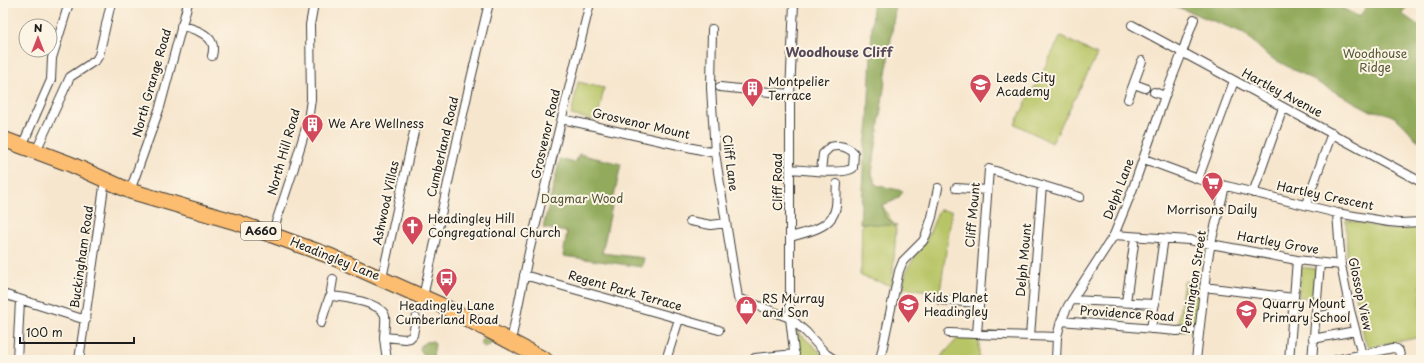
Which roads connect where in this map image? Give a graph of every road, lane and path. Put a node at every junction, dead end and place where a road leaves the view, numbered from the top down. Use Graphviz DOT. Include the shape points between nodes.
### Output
graph roads {
  1 [pos="69,3"];
  2 [pos="111,3"];
  3 [pos="188,3"];
  4 [pos="314,3"];
  5 [pos="489,3"];
  6 [pos="590,3"];
  7 [pos="794,3"];
  8 [pos="1194,19"];
  9 [pos="1132,25"];
  10 [pos="181,26"];
  11 [pos="712,29"];
  12 [pos="1182,53"];
  13 [pos="212,56"];
  14 [pos="1142,61"];
  15 [pos="1234,81"];
  16 [pos="1134,84"];
  17 [pos="720,87"];
  18 [pos="1145,88"];
  19 [pos="1154,92"];
  20 [pos="790,94"];
  21 [pos="1165,96"];
  22 [pos="1128,100"];
  23 [pos="1283,108"];
  24 [pos="562,118"];
  25 [pos="414,132"];
  26 [pos="1332,133"];
  27 [pos="3,139"];
  28 [pos="29,148"];
  29 [pos="715,153"];
  30 [pos="1144,159"];
  31 [pos="790,169"];
  32 [pos="821,171"];
  33 [pos="1198,179"];
  34 [pos="107,181"];
  35 [pos="1421,182"];
  36 [pos="837,184"];
  37 [pos="1042,185"];
  38 [pos="1225,186"];
  39 [pos="938,188"];
  40 [pos="956,188"];
  41 [pos="987,190"];
  42 [pos="130,191"];
  43 [pos="1253,193"];
  44 [pos="1080,197"];
  45 [pos="1306,204"];
  46 [pos="1338,213"];
  47 [pos="690,221"];
  48 [pos="1421,222"];
  49 [pos="726,223"];
  50 [pos="272,234"];
  51 [pos="1114,235"];
  52 [pos="790,237"];
  53 [pos="1211,243"];
  54 [pos="1134,244"];
  55 [pos="1163,244"];
  56 [pos="1297,260"];
  57 [pos="1320,263"];
  58 [pos="1340,265"];
  59 [pos="524,275"];
  60 [pos="382,278"];
  61 [pos="333,279"];
  62 [pos="1204,287"];
  63 [pos="3,294"];
  64 [pos="332,296"];
  65 [pos="423,297"];
  66 [pos="1294,298"];
  67 [pos="20,300"];
  68 [pos="940,300"];
  69 [pos="1072,300"];
  70 [pos="1126,302"];
  71 [pos="978,303"];
  72 [pos="1155,304"];
  73 [pos="1350,310"];
  74 [pos="1316,317"];
  75 [pos="416,318"];
  76 [pos="790,318"];
  77 [pos="679,319"];
  78 [pos="86,320"];
  79 [pos="1061,322"];
  80 [pos="321,323"];
  81 [pos="1151,329"];
  82 [pos="719,330"];
  83 [pos="1191,330"];
  84 [pos="1355,331"];
  85 [pos="949,333"];
  86 [pos="977,334"];
  87 [pos="1030,336"];
  88 [pos="384,337"];
  89 [pos="1057,337"];
  90 [pos="1314,340"];
  91 [pos="511,341"];
  92 [pos="1362,355"];
  93 [pos="795,357"];
  94 [pos="17,360"];
  95 [pos="79,360"];
  96 [pos="387,360"];
  97 [pos="545,360"];
  98 [pos="666,360"];
  99 [pos="755,360"];
  100 [pos="835,360"];
  101 [pos="880,360"];
  102 [pos="1056,360"];
  103 [pos="1196,360"];
  104 [pos="1289,360"];
  105 [pos="1312,360"];
  106 [pos="1336,360"];
  107 [pos="1401,360"];
  1 -- 28 [label="street" via="52,58 51,80"];
  2 -- 28 [label="street" via="99,55 96,60 70,77"];
  3 -- 10 [label="street, North Grange Road"];
  4 -- 50 [label="street, North Hill Road" via="310,25 311,99 308,121"];
  5 -- 65 [label="street, Cumberland Road"];
  6 -- 24 [label="street, Grosvenor Road"];
  7 -- 20 [label="street, Cliff Road"];
  8 -- 12 [label="street, Delph Lane"];
  9 -- 12 [label="street, Hartley Avenue"];
  10 -- 13 [label="street" via="191,27 208,37 212,42"];
  10 -- 42 [label="street, North Grange Road" via="160,107"];
  11 -- 29 [label="street, Cliff Lane" via="711,88"];
  12 -- 15 [label="street, Hartley Avenue"];
  12 -- 21 [label="street, Delph Lane"];
  14 -- 16 [label="street"];
  15 -- 23 [label="street, Hartley Avenue"];
  15 -- 33 [label="street"];
  16 -- 18 [label="street"];
  16 -- 22 [label="street"];
  17 -- 20 [label="street"];
  19 -- 21 [label="street"];
  20 -- 31 [label="street, Cliff Road"];
  21 -- 30 [label="street, Delph Lane"];
  23 -- 26 [label="street, Hartley Avenue"];
  23 -- 43 [label="street"];
  24 -- 29 [label="street, Grosvenor Mount"];
  24 -- 59 [label="street, Grosvenor Road"];
  25 -- 60 [label="street, Ashwood Villas"];
  26 -- 35 [label="street, Hartley Avenue"];
  26 -- 45 [label="street"];
  27 -- 28 [label="highway, Headingley Lane / A660"];
  28 -- 34 [label="highway, Headingley Lane / A660"];
  29 -- 49 [label="street, Cliff Lane"];
  30 -- 33 [label="street, Hartley Crescent"];
  30 -- 51 [label="street, Delph Lane"];
  31 -- 32 [label="street"];
  31 -- 52 [label="street, Cliff Road"];
  32 -- 32 [label="street" via="850,171 853,168 854,153 843,146 830,147 823,154"];
  33 -- 38 [label="street, Hartley Crescent"];
  34 -- 42 [label="highway, Headingley Lane / A660"];
  34 -- 78 [label="street, Buckingham Road" via="104,187"];
  36 -- 52 [label="street" via="836,208 829,222 812,231"];
  37 -- 41 [label="street, Cliff Mount" via="989,169"];
  37 -- 44 [label="street, Cliff Mount"];
  37 -- 87 [label="street, Delph Mount"];
  38 -- 43 [label="street, Hartley Crescent"];
  38 -- 53 [label="street, Pennington Street"];
  39 -- 101 [label="street" via="926,235 903,261 899,272"];
  40 -- 41 [label="street"];
  41 -- 71 [label="street, Cliff Mount"];
  42 -- 50 [label="highway, Headingley Lane / A660"];
  43 -- 45 [label="street, Hartley Crescent"];
  45 -- 46 [label="street, Hartley Crescent"];
  46 -- 48 [label="street, Hartley Crescent" via="1389,222"];
  46 -- 58 [label="street, Glossop View"];
  47 -- 49 [label="street" via="711,225"];
  49 -- 76 [label="street, Cliff Lane" via="738,298"];
  50 -- 60 [label="highway, Headingley Lane / A660"];
  51 -- 53 [label="street, Hartley Grove" via="1164,237"];
  51 -- 69 [label="street, Delph Lane"];
  52 -- 76 [label="street, Cliff Road"];
  53 -- 56 [label="street, Hartley Grove"];
  53 -- 62 [label="street, Pennington Street"];
  54 -- 70 [label="street"];
  55 -- 72 [label="street"];
  56 -- 57 [label="street, Hartley Grove"];
  56 -- 66 [label="street"];
  57 -- 58 [label="street, Hartley Grove"];
  57 -- 74 [label="street"];
  58 -- 73 [label="street, Glossop View"];
  59 -- 77 [label="street, Regent Park Terrace"];
  59 -- 91 [label="street, Grosvenor Road"];
  60 -- 65 [label="highway, Headingley Lane / A660"];
  61 -- 64 [label="street"];
  62 -- 66 [label="street"];
  62 -- 103 [label="street, Pennington Street"];
  63 -- 67 [label="street"];
  64 -- 80 [label="street" via="329,298"];
  64 -- 88 [label="street" via="376,306 382,310 385,316"];
  65 -- 91 [label="highway, Headingley Lane / A660"];
  66 -- 104 [label="street"];
  67 -- 78 [label="street"];
  67 -- 94 [label="street"];
  68 -- 71 [label="street"];
  69 -- 70 [label="street"];
  69 -- 79 [label="street, Delph Lane"];
  70 -- 72 [label="street"];
  71 -- 86 [label="street, Cliff Mount"];
  72 -- 81 [label="street"];
  73 -- 74 [label="street"];
  73 -- 84 [label="street, Glossop View"];
  74 -- 90 [label="street"];
  75 -- 88 [label="street" via="413,335 410,338"];
  76 -- 93 [label="street, Cliff Road"];
  76 -- 100 [label="street"];
  77 -- 82 [label="street, Regent Park Terrace"];
  77 -- 98 [label="street"];
  78 -- 95 [label="street, Buckingham Road"];
  79 -- 81 [label="street, Providence Road"];
  79 -- 89 [label="street, Delph Lane"];
  81 -- 83 [label="street, Providence Road"];
  84 -- 90 [label="street"];
  84 -- 92 [label="street, Glossop View"];
  85 -- 86 [label="street"];
  86 -- 87 [label="street"];
  87 -- 89 [label="street"];
  88 -- 96 [label="street"];
  89 -- 102 [label="street, Delph Lane"];
  90 -- 105 [label="street"];
  91 -- 97 [label="highway, Headingley Lane / A660"];
  92 -- 106 [label="street"];
  92 -- 107 [label="street" via="1393,348 1399,351"];
  93 -- 99 [label="street"];
}
